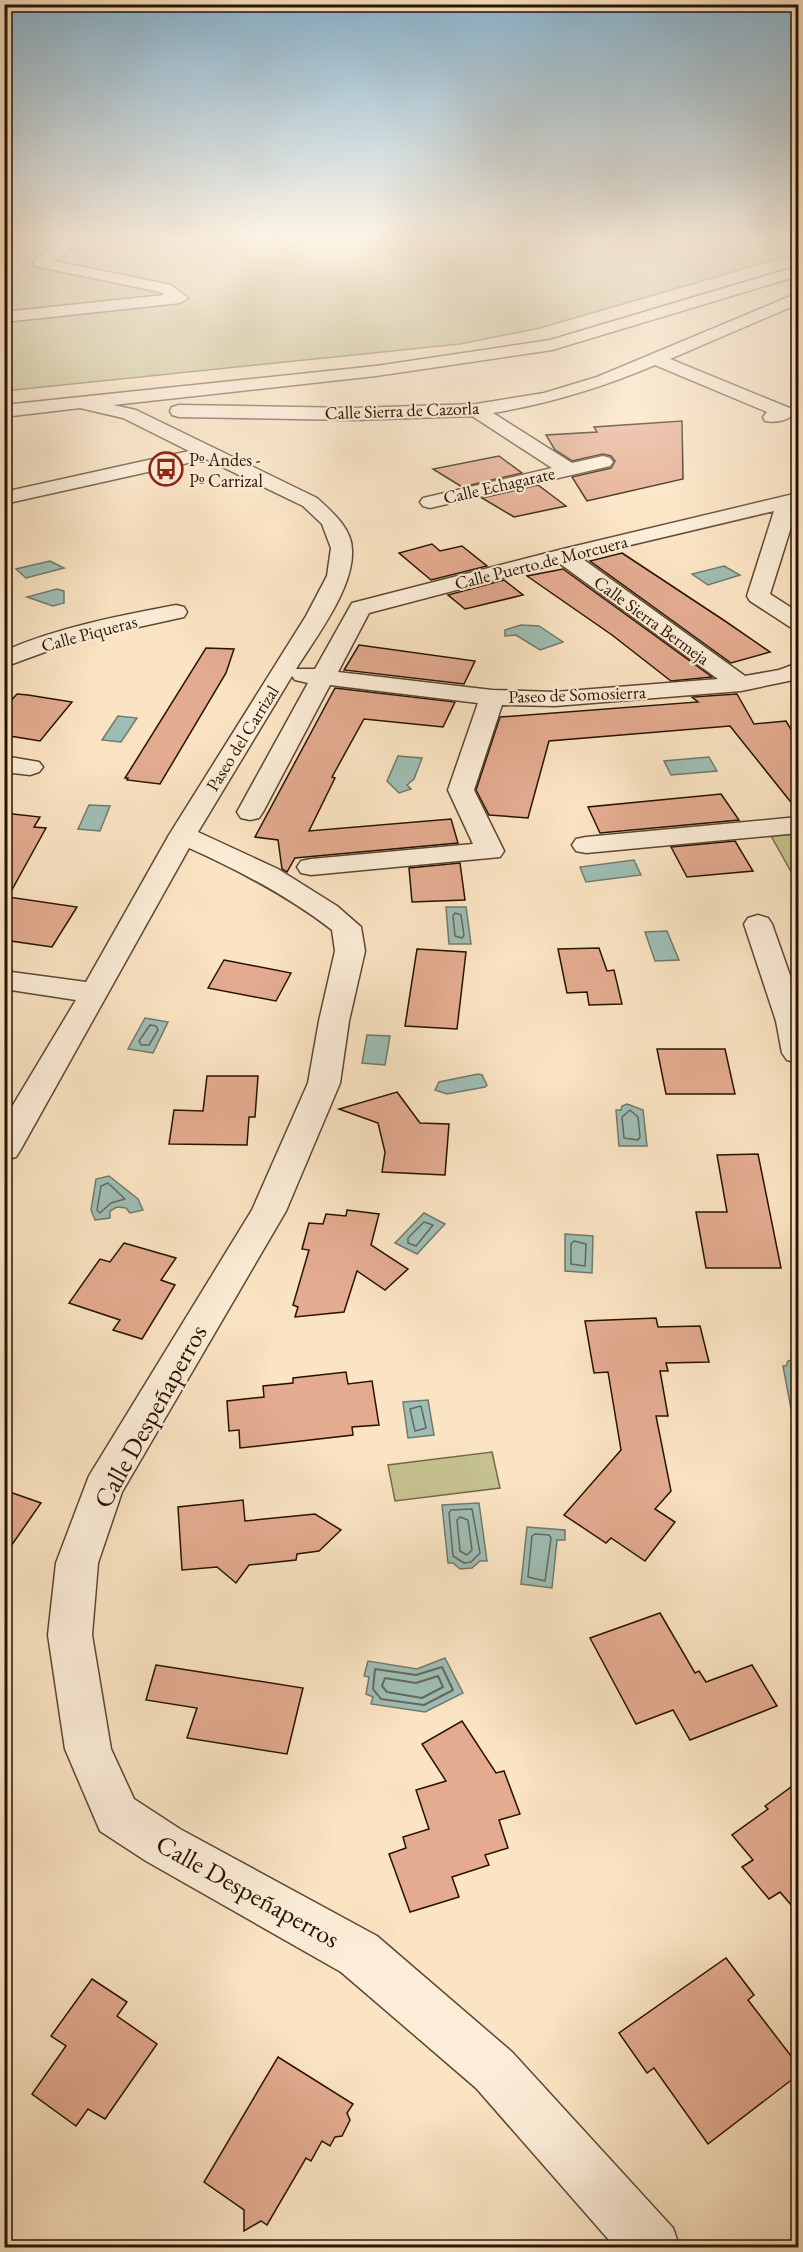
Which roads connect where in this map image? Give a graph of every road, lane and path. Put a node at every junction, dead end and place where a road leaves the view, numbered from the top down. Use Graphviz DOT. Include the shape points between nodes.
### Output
graph roads {
  1 [pos="565,341"];
  2 [pos="700,341"];
  3 [pos="656,359"];
  4 [pos="134,406"];
  5 [pos="476,410"];
  6 [pos="4,411"];
  7 [pos="772,417"];
  8 [pos="206,453"];
  9 [pos="603,462"];
  10 [pos="568,469"];
  11 [pos="4,498"];
  12 [pos="793,501"];
  13 [pos="430,502"];
  14 [pos="563,555"];
  15 [pos="176,612"];
  16 [pos="798,622"];
  17 [pos="4,660"];
  18 [pos="282,673"];
  19 [pos="323,678"];
  20 [pos="794,680"];
  21 [pos="741,684"];
  22 [pos="492,697"];
  23 [pos="4,764"];
  24 [pos="30,767"];
  25 [pos="250,812"];
  26 [pos="798,825"];
  27 [pos="183,835"];
  28 [pos="586,845"];
  29 [pos="311,867"];
  30 [pos="758,924"];
  31 [pos="4,980"];
  32 [pos="95,993"];
  33 [pos="798,1053"];
  34 [pos="4,1149"];
  35 [pos="653,2247"];
  1 -- 4 [label="street" via="434,364"];
  2 -- 3 [label="street, Calle Sierra de Cazorla"];
  3 -- 5 [label="street, Calle Sierra de Cazorla" via="603,381 546,398"];
  3 -- 7 [label="street" via="784,412"];
  4 -- 5 [label="street, Calle Sierra de Cazorla" via="355,414"];
  4 -- 6 [label="street, Paseo del Carrizal" via="81,403"];
  4 -- 8 [label="street, Paseo del Carrizal"];
  5 -- 10 [label="street, Calle Echagarate"];
  8 -- 11 [label="street"];
  8 -- 18 [label="street, Paseo del Carrizal" via="310,502 331,522 342,548 338,576"];
  9 -- 10 [label="street, Calle Echagarate"];
  10 -- 13 [label="street, Calle Echagarate"];
  12 -- 14 [label="street, Calle Puerto de Morcuera"];
  12 -- 16 [label="street" via="758,596"];
  14 -- 19 [label="street, Calle Puerto de Morcuera" via="360,608"];
  14 -- 21 [label="street, Calle Sierra Bermeja"];
  15 -- 17 [label="street, Calle Piqueras" via="62,637"];
  18 -- 19 [label="street, Paseo de Somosierra"];
  18 -- 27 [label="street, Paseo del Carrizal"];
  19 -- 22 [label="street, Paseo de Somosierra"];
  19 -- 25 [label="street, Calle Puerto de Morcuera"];
  20 -- 21 [label="street, Paseo de Somosierra"];
  21 -- 22 [label="street, Paseo de Somosierra" via="555,699"];
  22 -- 29 [label="street" via="461,790 490,851"];
  23 -- 24 [label="street"];
  26 -- 28 [label="street"];
  27 -- 32 [label="street, Paseo del Carrizal"];
  27 -- 35 [label="street, Calle Despeñaperros" via="272,876 321,906 346,927 350,951 324,1083 269,1211 103,1488 77,1563 70,1635 88,1749 117,1815 163,1845 359,1954 494,2070"];
  30 -- 33 [label="street"];
  31 -- 32 [label="street"];
  32 -- 34 [label="street, Paseo del Carrizal"];
}
